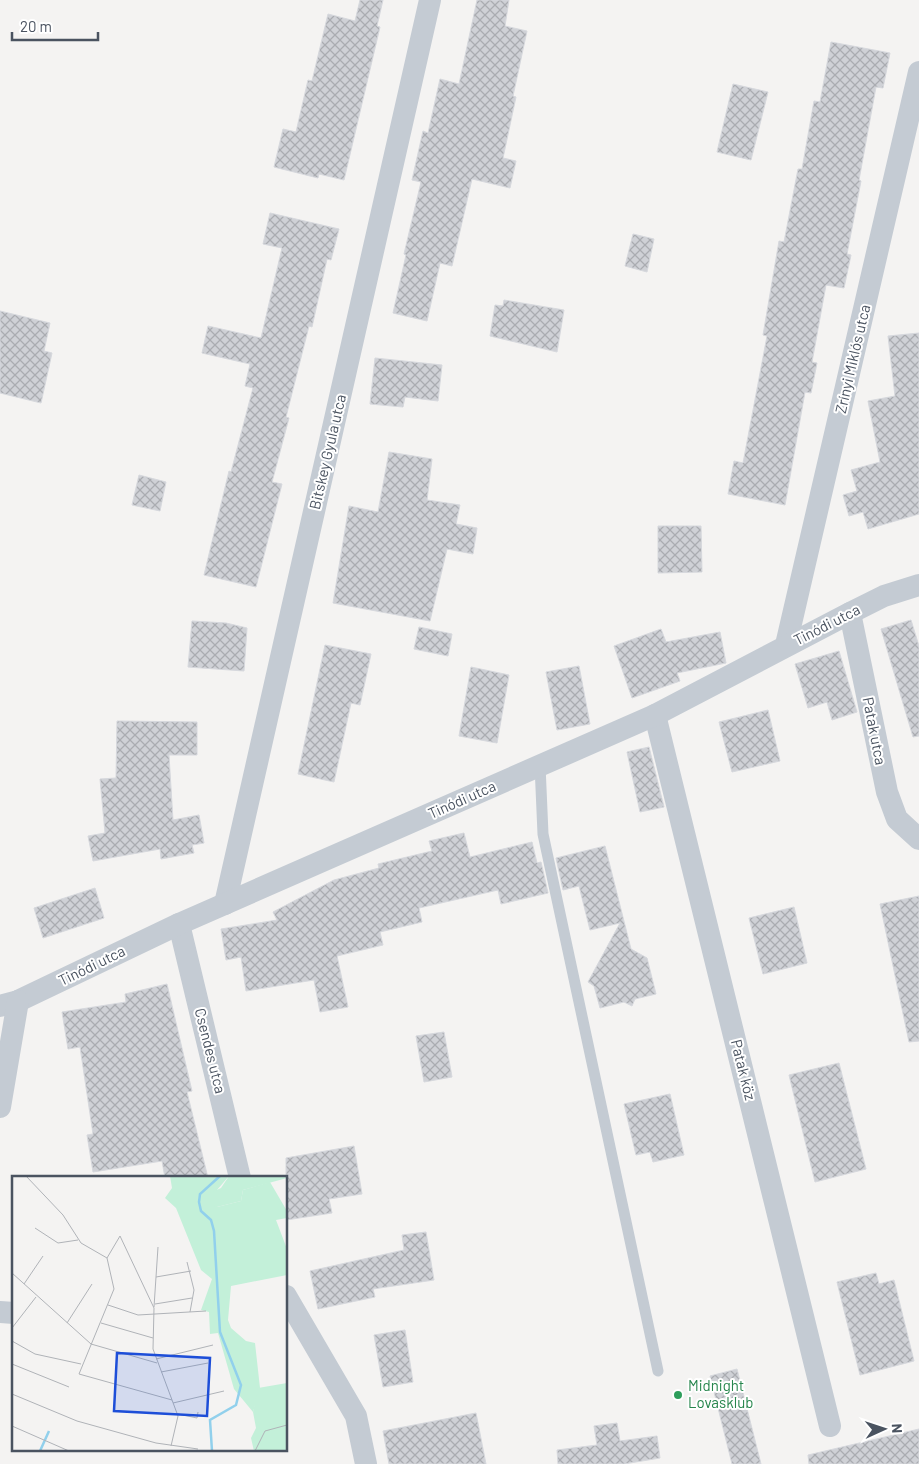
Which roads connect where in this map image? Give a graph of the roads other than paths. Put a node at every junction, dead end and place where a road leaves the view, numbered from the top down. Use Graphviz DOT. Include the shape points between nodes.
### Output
graph roads {
  1 [pos="430,0"];
  2 [pos="919,72"];
  3 [pos="919,585"];
  4 [pos="850,613"];
  5 [pos="786,645"];
  6 [pos="656,715"];
  7 [pos="540,765"];
  8 [pos="919,839"];
  9 [pos="225,904"];
  10 [pos="179,924"];
  11 [pos="9,1004"];
  12 [pos="0,1107"];
  13 [pos="240,1176"];
  14 [pos="288,1299"];
  15 [pos="658,1370"];
  16 [pos="830,1426"];
  17 [pos="366,1464"];
  1 -- 9 [label="street, Bitskey Gyula utca"];
  2 -- 5 [label="street, Zrínyi Miklós utca"];
  3 -- 4 [label="street, Tinódi utca" via="884,596"];
  4 -- 5 [label="street, Tinódi utca"];
  4 -- 8 [label="street, Patak utca" via="887,792 897,820"];
  5 -- 6 [label="street, Tinódi utca"];
  6 -- 7 [label="street, Tinódi utca"];
  6 -- 16 [label="street, Patak köz"];
  7 -- 9 [label="street, Tinódi utca"];
  7 -- 15 [label="lane" via="543,834"];
  9 -- 10 [label="street, Tinódi utca"];
  10 -- 11 [label="street, Tinódi utca"];
  10 -- 13 [label="street, Csendes utca"];
  11 -- 12 [label="street"];
  14 -- 17 [label="street" via="356,1416"];
}
